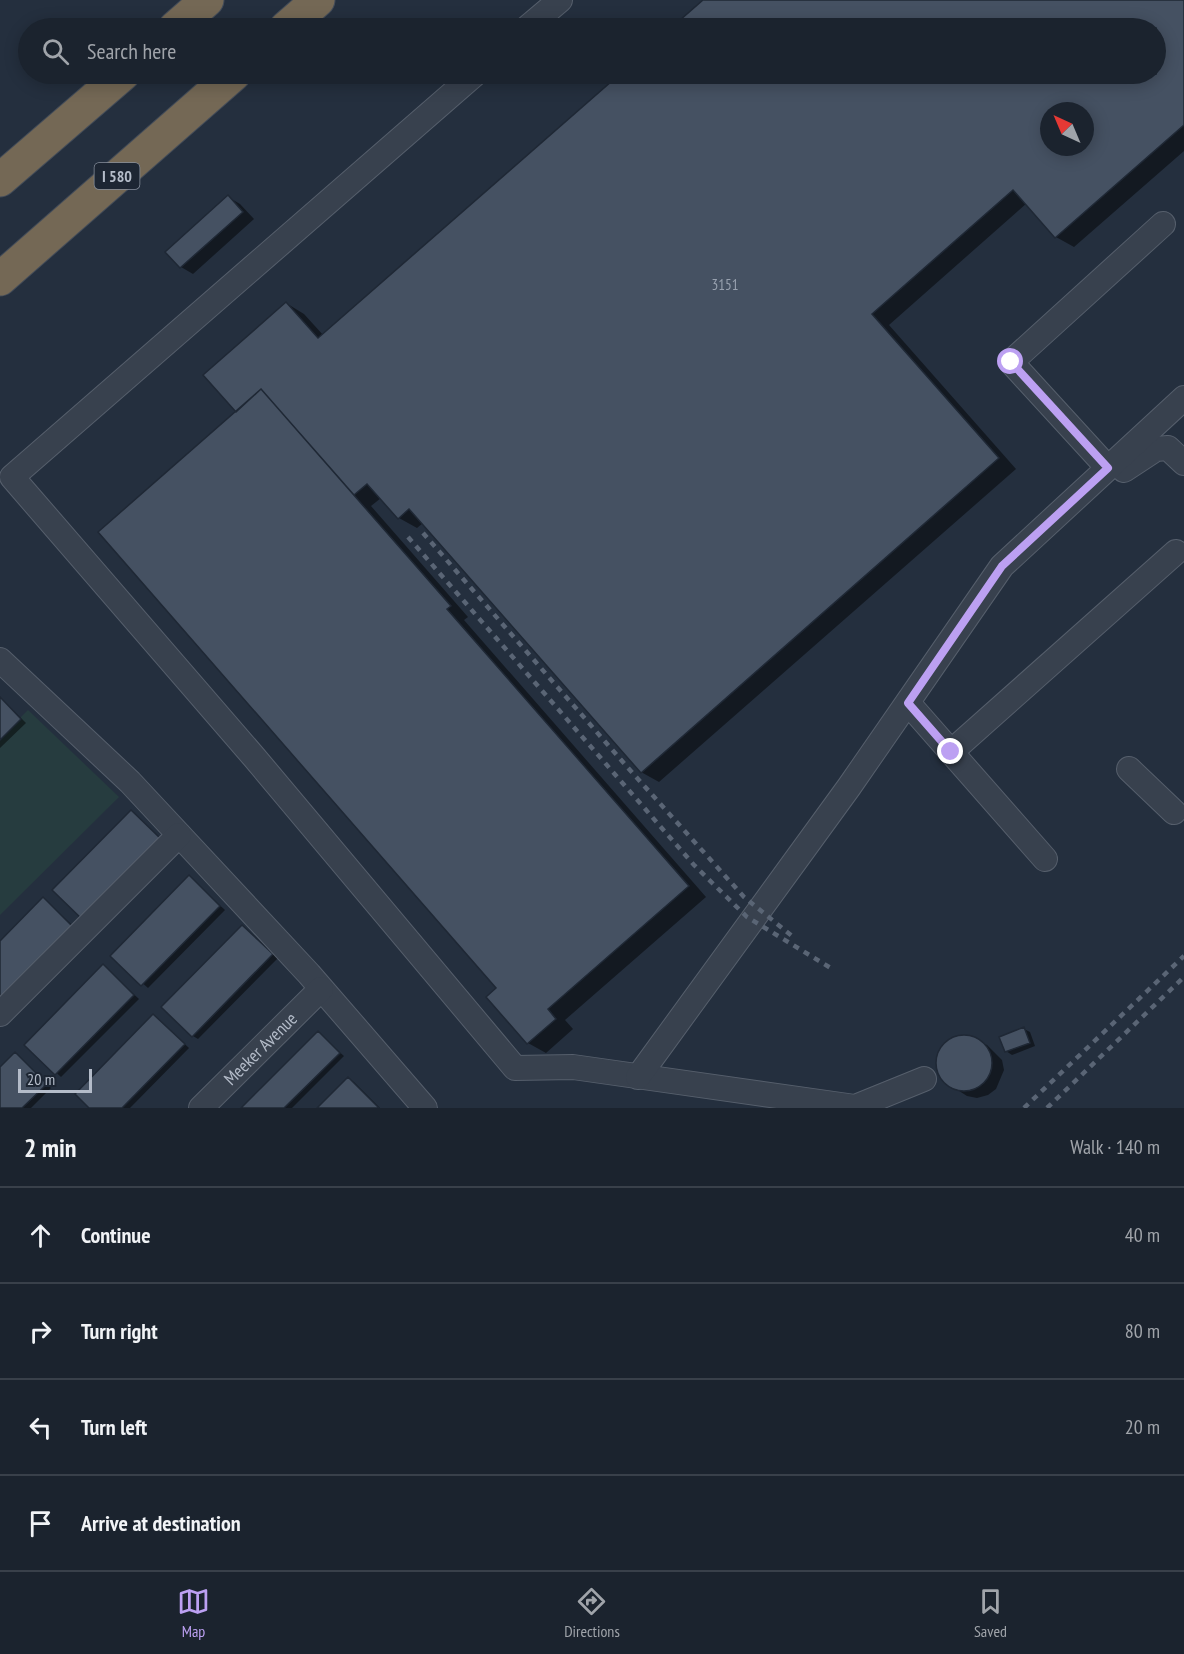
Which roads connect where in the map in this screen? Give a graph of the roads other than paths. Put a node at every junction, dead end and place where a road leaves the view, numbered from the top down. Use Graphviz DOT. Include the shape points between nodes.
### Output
graph roads {
  1 [pos="207,0"];
  2 [pos="318,0"];
  3 [pos="560,0"];
  4 [pos="186,18"];
  5 [pos="297,18"];
  6 [pos="539,18"];
  7 [pos="111,84"];
  8 [pos="223,84"];
  9 [pos="464,84"];
  10 [pos="0,180"];
  11 [pos="1162,224"];
  12 [pos="0,279"];
  13 [pos="1184,398"];
  14 [pos="1184,463"];
  15 [pos="1108,468"];
  16 [pos="1176,552"];
  17 [pos="1002,566"];
  18 [pos="0,660"];
  19 [pos="908,703"];
  20 [pos="951,752"];
  21 [pos="1129,769"];
  22 [pos="1174,812"];
  23 [pos="179,835"];
  24 [pos="1045,859"];
  25 [pos="321,989"];
  26 [pos="0,1014"];
  27 [pos="638,1077"];
  28 [pos="924,1079"];
  29 [pos="201,1108"];
  30 [pos="425,1108"];
  1 -- 4 [label="highway"];
  2 -- 5 [label="highway"];
  3 -- 6 [label="street"];
  7 -- 10 [label="highway"];
  8 -- 12 [label="highway, I 580"];
  9 -- 27 [label="street" via="12,477 515,1068 573,1067"];
  11 -- 15 [label="street" via="1011,362"];
  13 -- 15 [label="street"];
  14 -- 17 [label="street" via="1168,448 1148,453"];
  15 -- 17 [label="street"];
  16 -- 20 [label="street"];
  17 -- 19 [label="street"];
  18 -- 23 [label="street" via="130,782"];
  19 -- 20 [label="street"];
  19 -- 27 [label="street"];
  20 -- 24 [label="street"];
  21 -- 22 [label="street"];
  23 -- 25 [label="street"];
  23 -- 26 [label="street"];
  25 -- 29 [label="street, Meeker Avenue"];
  25 -- 30 [label="street"];
  27 -- 28 [label="street" via="855,1107"];
}
